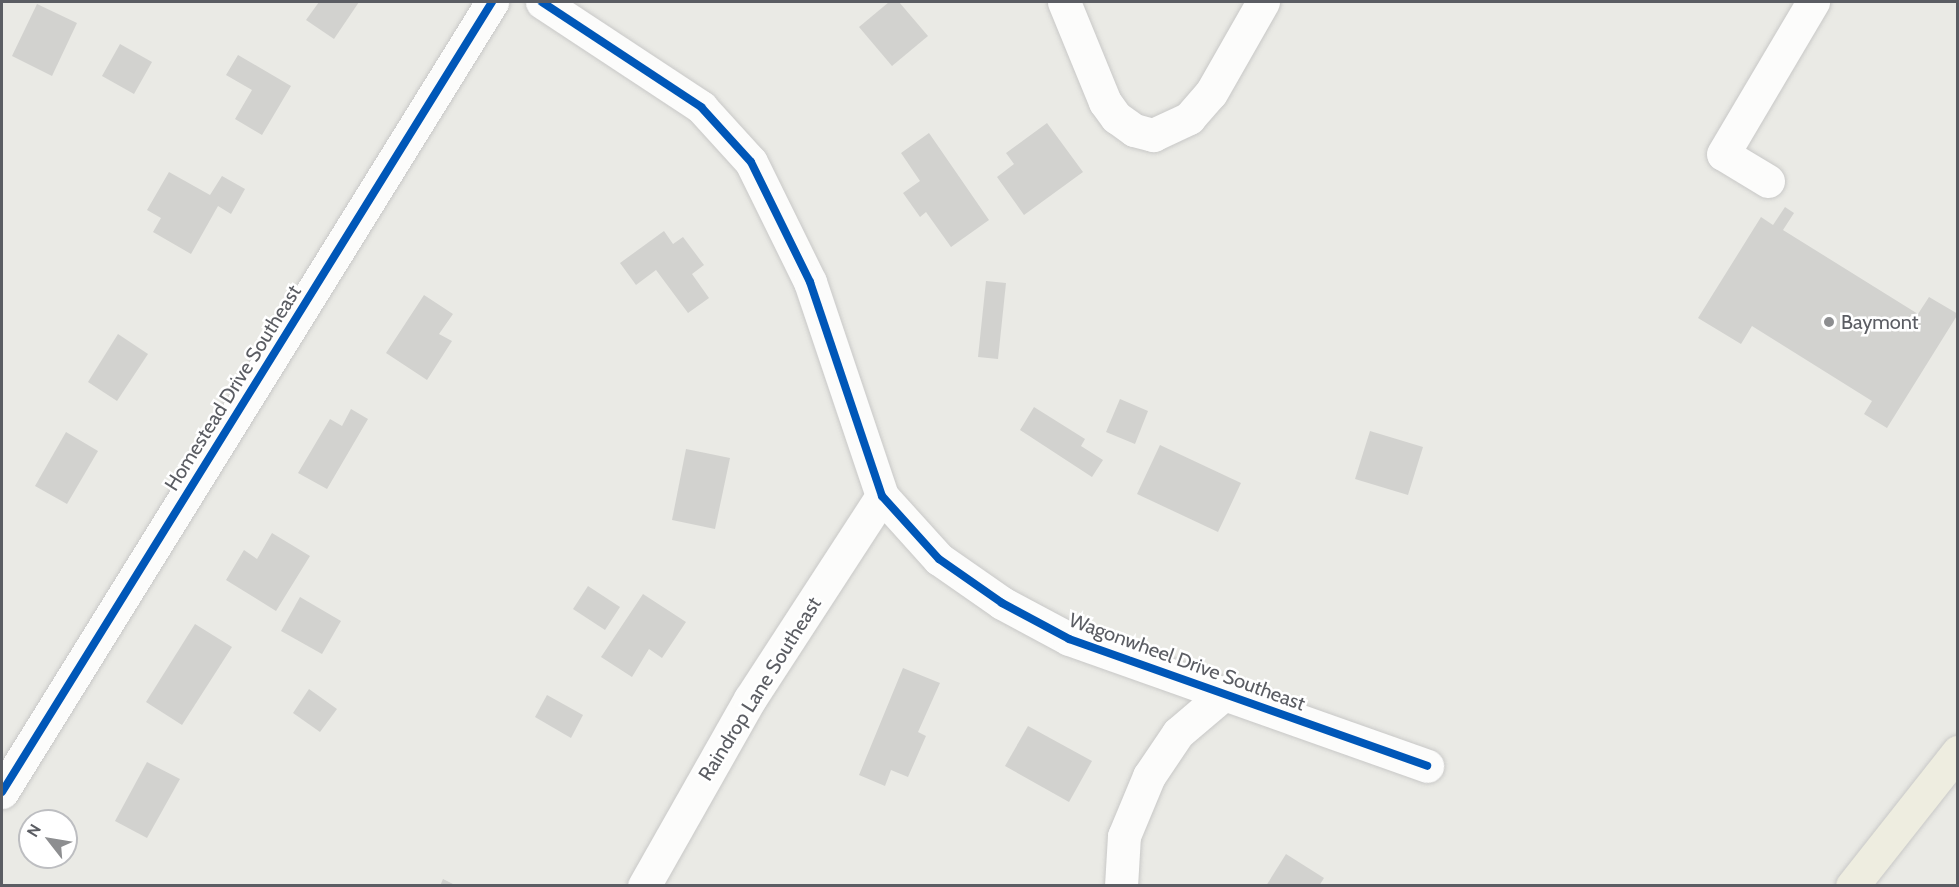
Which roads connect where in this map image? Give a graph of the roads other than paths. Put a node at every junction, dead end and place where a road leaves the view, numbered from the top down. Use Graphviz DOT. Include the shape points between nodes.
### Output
graph roads {
  1 [pos="492,2"];
  2 [pos="542,2"];
  3 [pos="1064,2"];
  4 [pos="1263,2"];
  5 [pos="1813,2"];
  6 [pos="1768,181"];
  7 [pos="882,496"];
  8 [pos="1224,694"];
  9 [pos="1958,752"];
  10 [pos="1427,766"];
  11 [pos="2,792"];
  12 [pos="644,885"];
  13 [pos="1121,885"];
  14 [pos="1852,885"];
  1 -- 11 [label="street, Homestead Drive Southeast"];
  2 -- 7 [label="street, Wagonwheel Drive Southeast" via="701,106 751,162 810,282"];
  3 -- 4 [label="street" via="1105,102 1116,117 1134,130 1153,135 1189,118 1211,93"];
  5 -- 6 [label="street" via="1723,154"];
  7 -- 8 [label="street, Wagonwheel Drive Southeast" via="939,559 1002,603 1069,639"];
  7 -- 12 [label="street, Raindrop Lane Southeast" via="750,699"];
  8 -- 10 [label="street, Wagonwheel Drive Southeast"];
  8 -- 13 [label="street" via="1178,733 1149,776 1124,836"];
  9 -- 14 [label="highway"];
}
